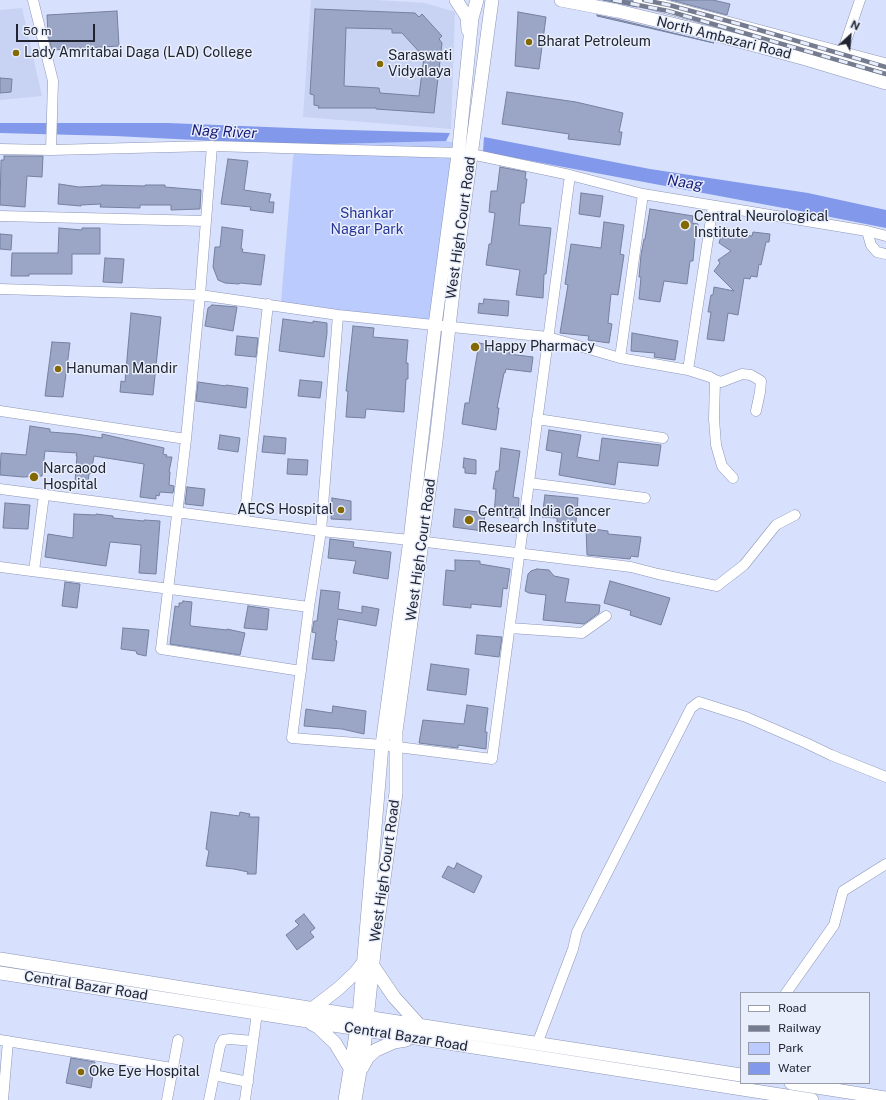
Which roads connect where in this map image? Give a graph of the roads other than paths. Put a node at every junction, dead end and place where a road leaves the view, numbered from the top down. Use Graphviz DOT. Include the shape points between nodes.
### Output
graph roads {
  1 [pos="34,0"];
  2 [pos="456,0"];
  3 [pos="477,0"];
  4 [pos="492,0"];
  5 [pos="561,0"];
  6 [pos="640,0"];
  7 [pos="860,0"];
  8 [pos="469,45"];
  9 [pos="842,53"];
  10 [pos="886,65"];
  11 [pos="886,82"];
  12 [pos="212,146"];
  13 [pos="51,148"];
  14 [pos="0,149"];
  15 [pos="465,153"];
  16 [pos="570,175"];
  17 [pos="643,194"];
  18 [pos="713,206"];
  19 [pos="0,216"];
  20 [pos="206,221"];
  21 [pos="867,232"];
  22 [pos="886,236"];
  23 [pos="886,254"];
  24 [pos="0,289"];
  25 [pos="200,295"];
  26 [pos="268,304"];
  27 [pos="338,315"];
  28 [pos="435,325"];
  29 [pos="449,326"];
  30 [pos="548,337"];
  31 [pos="620,358"];
  32 [pos="688,370"];
  33 [pos="714,380"];
  34 [pos="0,411"];
  35 [pos="756,411"];
  36 [pos="538,419"];
  37 [pos="663,438"];
  38 [pos="186,439"];
  39 [pos="733,478"];
  40 [pos="529,483"];
  41 [pos="0,489"];
  42 [pos="44,495"];
  43 [pos="645,498"];
  44 [pos="176,512"];
  45 [pos="795,515"];
  46 [pos="244,520"];
  47 [pos="321,531"];
  48 [pos="416,541"];
  49 [pos="520,553"];
  50 [pos="0,567"];
  51 [pos="34,571"];
  52 [pos="167,589"];
  53 [pos="309,607"];
  54 [pos="606,616"];
  55 [pos="510,628"];
  56 [pos="301,671"];
  57 [pos="382,745"];
  58 [pos="397,747"];
  59 [pos="886,777"];
  60 [pos="886,864"];
  61 [pos="0,959"];
  62 [pos="368,964"];
  63 [pos="0,973"];
  64 [pos="787,992"];
  65 [pos="312,1009"];
  66 [pos="257,1014"];
  67 [pos="308,1022"];
  68 [pos="362,1023"];
  69 [pos="419,1032"];
  70 [pos="4,1040"];
  71 [pos="178,1040"];
  72 [pos="253,1041"];
  73 [pos="537,1044"];
  74 [pos="172,1068"];
  75 [pos="355,1070"];
  76 [pos="214,1075"];
  77 [pos="740,1075"];
  78 [pos="248,1082"];
  79 [pos="796,1084"];
  80 [pos="850,1096"];
  81 [pos="886,1098"];
  82 [pos="3,1100"];
  83 [pos="167,1100"];
  84 [pos="209,1100"];
  85 [pos="245,1100"];
  86 [pos="345,1100"];
  87 [pos="355,1100"];
  88 [pos="812,1100"];
  1 -- 13 [label="street" via="52,81"];
  2 -- 8 [label="main road" via="467,17"];
  3 -- 8 [label="main road, West High Court Road"];
  4 -- 15 [label="main road, West High Court Road"];
  5 -- 11 [label="main road, North Ambazari Road" via="713,34"];
  6 -- 9 [label="main road, North Ambazari Road"];
  7 -- 9 [label="street"];
  8 -- 15 [label="main road, West High Court Road"];
  9 -- 10 [label="main road, North Ambazari Road"];
  12 -- 13 [label="street"];
  12 -- 15 [label="street"];
  12 -- 20 [label="street"];
  13 -- 14 [label="street"];
  15 -- 16 [label="street"];
  15 -- 28 [label="main road, West High Court Road"];
  15 -- 29 [label="main road, West High Court Road"];
  16 -- 17 [label="street"];
  16 -- 30 [label="street"];
  17 -- 18 [label="street"];
  17 -- 31 [label="street"];
  18 -- 21 [label="street"];
  18 -- 32 [label="street"];
  19 -- 20 [label="street"];
  20 -- 25 [label="street"];
  21 -- 22 [label="street"];
  21 -- 23 [label="street" via="871,245 877,252"];
  24 -- 25 [label="street"];
  25 -- 26 [label="street"];
  25 -- 38 [label="street"];
  26 -- 27 [label="street"];
  26 -- 46 [label="street"];
  27 -- 28 [label="street"];
  27 -- 47 [label="street"];
  28 -- 29 [label="street"];
  28 -- 48 [label="main road, West High Court Road"];
  29 -- 30 [label="street"];
  29 -- 48 [label="main road, West High Court Road" via="436,441"];
  30 -- 31 [label="street"];
  30 -- 36 [label="street"];
  31 -- 32 [label="street"];
  32 -- 33 [label="street"];
  33 -- 35 [label="street" via="721,382 742,374 751,375 761,381"];
  33 -- 39 [label="street" via="716,445 722,466"];
  34 -- 38 [label="street"];
  36 -- 37 [label="street"];
  36 -- 40 [label="street"];
  38 -- 44 [label="street"];
  40 -- 43 [label="street"];
  40 -- 49 [label="street"];
  41 -- 42 [label="street"];
  42 -- 44 [label="street"];
  42 -- 51 [label="street"];
  44 -- 46 [label="street"];
  44 -- 52 [label="street"];
  45 -- 49 [label="street" via="776,525 744,564 717,586 631,567"];
  46 -- 47 [label="street"];
  47 -- 48 [label="street"];
  47 -- 53 [label="street"];
  48 -- 49 [label="street"];
  48 -- 57 [label="main road, West High Court Road"];
  48 -- 58 [label="main road, West High Court Road" via="396,731"];
  49 -- 55 [label="street"];
  50 -- 51 [label="street"];
  51 -- 52 [label="street"];
  52 -- 53 [label="street"];
  52 -- 56 [label="street" via="161,649"];
  53 -- 56 [label="street"];
  54 -- 55 [label="street" via="582,633"];
  55 -- 58 [label="street" via="492,759"];
  56 -- 57 [label="street" via="292,738"];
  57 -- 58 [label="street"];
  57 -- 62 [label="main road, West High Court Road"];
  58 -- 62 [label="main road, West High Court Road" via="396,793"];
  59 -- 73 [label="street" via="746,717 699,702 691,708 577,932"];
  60 -- 64 [label="street" via="843,891 834,925"];
  61 -- 65 [label="main road, Central Bazar Road"];
  62 -- 65 [label="main road"];
  62 -- 68 [label="main road, West High Court Road"];
  62 -- 69 [label="main road"];
  63 -- 66 [label="main road, Central Bazar Road"];
  65 -- 68 [label="main road, Central Bazar Road"];
  66 -- 67 [label="main road, Central Bazar Road"];
  66 -- 72 [label="street"];
  67 -- 68 [label="main road, Central Bazar Road"];
  67 -- 75 [label="main road" via="331,1037"];
  68 -- 69 [label="main road, Central Bazar Road"];
  68 -- 75 [label="main road, West High Court Road"];
  69 -- 73 [label="main road, Central Bazar Road"];
  69 -- 75 [label="main road" via="376,1050"];
  69 -- 88 [label="main road, Central Bazar Road"];
  70 -- 74 [label="street"];
  70 -- 82 [label="street"];
  71 -- 74 [label="street"];
  72 -- 76 [label="street" via="223,1040"];
  72 -- 78 [label="street"];
  73 -- 77 [label="main road, Central Bazar Road"];
  74 -- 83 [label="street"];
  75 -- 86 [label="main road, West High Court Road"];
  75 -- 87 [label="main road, West High Court Road"];
  76 -- 78 [label="street"];
  76 -- 84 [label="street"];
  78 -- 85 [label="street"];
  79 -- 80 [label="main road"];
  80 -- 81 [label="main road"];
}
